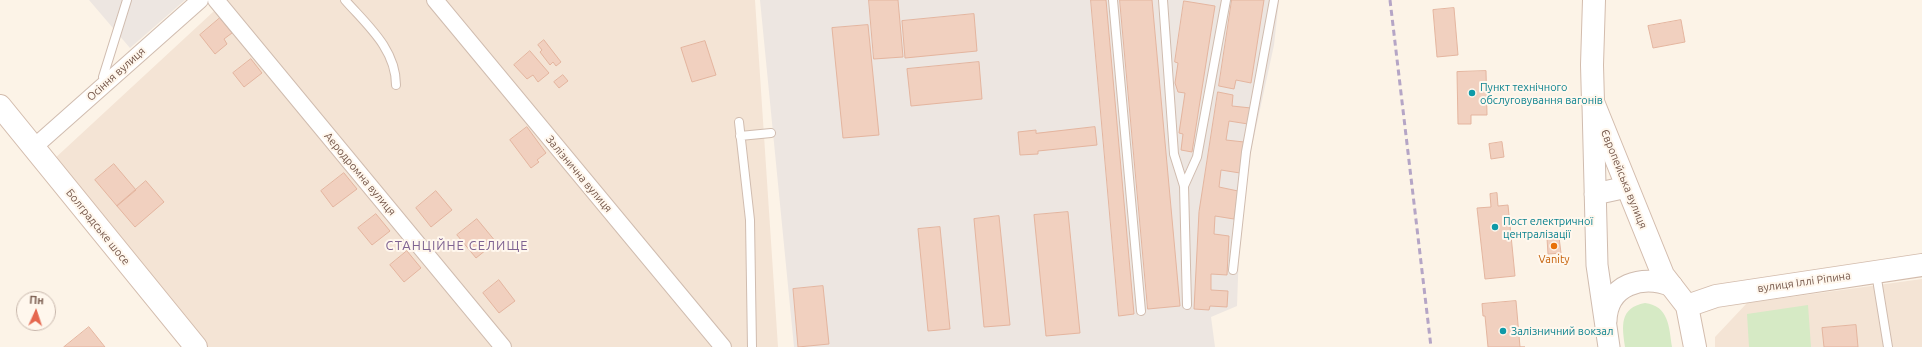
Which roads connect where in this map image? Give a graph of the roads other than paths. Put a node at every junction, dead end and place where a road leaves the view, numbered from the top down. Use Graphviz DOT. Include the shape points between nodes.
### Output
graph roads {
  1 [pos="128,0"];
  2 [pos="200,0"];
  3 [pos="216,0"];
  4 [pos="345,0"];
  5 [pos="435,0"];
  6 [pos="1113,0"];
  7 [pos="1163,0"];
  8 [pos="1226,0"];
  9 [pos="1274,0"];
  10 [pos="1594,0"];
  11 [pos="107,82"];
  12 [pos="396,85"];
  13 [pos="1593,102"];
  14 [pos="0,106"];
  15 [pos="739,122"];
  16 [pos="771,133"];
  17 [pos="740,136"];
  18 [pos="33,148"];
  19 [pos="1184,186"];
  20 [pos="1627,187"];
  21 [pos="1595,194"];
  22 [pos="1922,265"];
  23 [pos="1233,270"];
  24 [pos="1876,272"];
  25 [pos="1672,286"];
  26 [pos="1187,305"];
  27 [pos="1687,306"];
  28 [pos="1141,311"];
  29 [pos="1608,337"];
  30 [pos="196,347"];
  31 [pos="503,347"];
  32 [pos="723,347"];
  33 [pos="752,347"];
  34 [pos="1695,347"];
  35 [pos="1888,347"];
  1 -- 11 [label="lane" via="103,77"];
  2 -- 11 [label="street, Осіння вулиця"];
  3 -- 31 [label="street, Аеродромна вулиця"];
  4 -- 12 [label="lane" via="384,45 394,65"];
  5 -- 32 [label="street, Залізнична вулиця"];
  6 -- 28 [label="lane"];
  7 -- 19 [label="lane" via="1174,154"];
  8 -- 19 [label="lane" via="1197,157"];
  9 -- 23 [label="lane" via="1245,159"];
  10 -- 13 [label="main road, Європейська вулиця"];
  11 -- 18 [label="street, Осіння вулиця"];
  13 -- 20 [label="main road, Європейська вулиця"];
  13 -- 21 [label="street"];
  14 -- 18 [label="main road, Болградське шосе"];
  15 -- 17 [label="lane"];
  16 -- 17 [label="lane"];
  17 -- 33 [label="lane" via="750,220"];
  18 -- 30 [label="main road, Болградське шосе"];
  19 -- 26 [label="lane"];
  20 -- 21 [label="street"];
  20 -- 25 [label="main road, Європейська вулиця" via="1663,275"];
  21 -- 29 [label="street" via="1598,265"];
  22 -- 24 [label="main road, вулиця Іллі Ріпина"];
  24 -- 27 [label="main road, вулиця Іллі Ріпина" via="1716,296"];
  24 -- 35 [label="lane"];
  25 -- 27 [label="main road, Європейська вулиця"];
  25 -- 29 [label="street" via="1649,280 1626,286 1610,304 1606,315"];
  27 -- 34 [label="main road, Європейська вулиця"];
}
